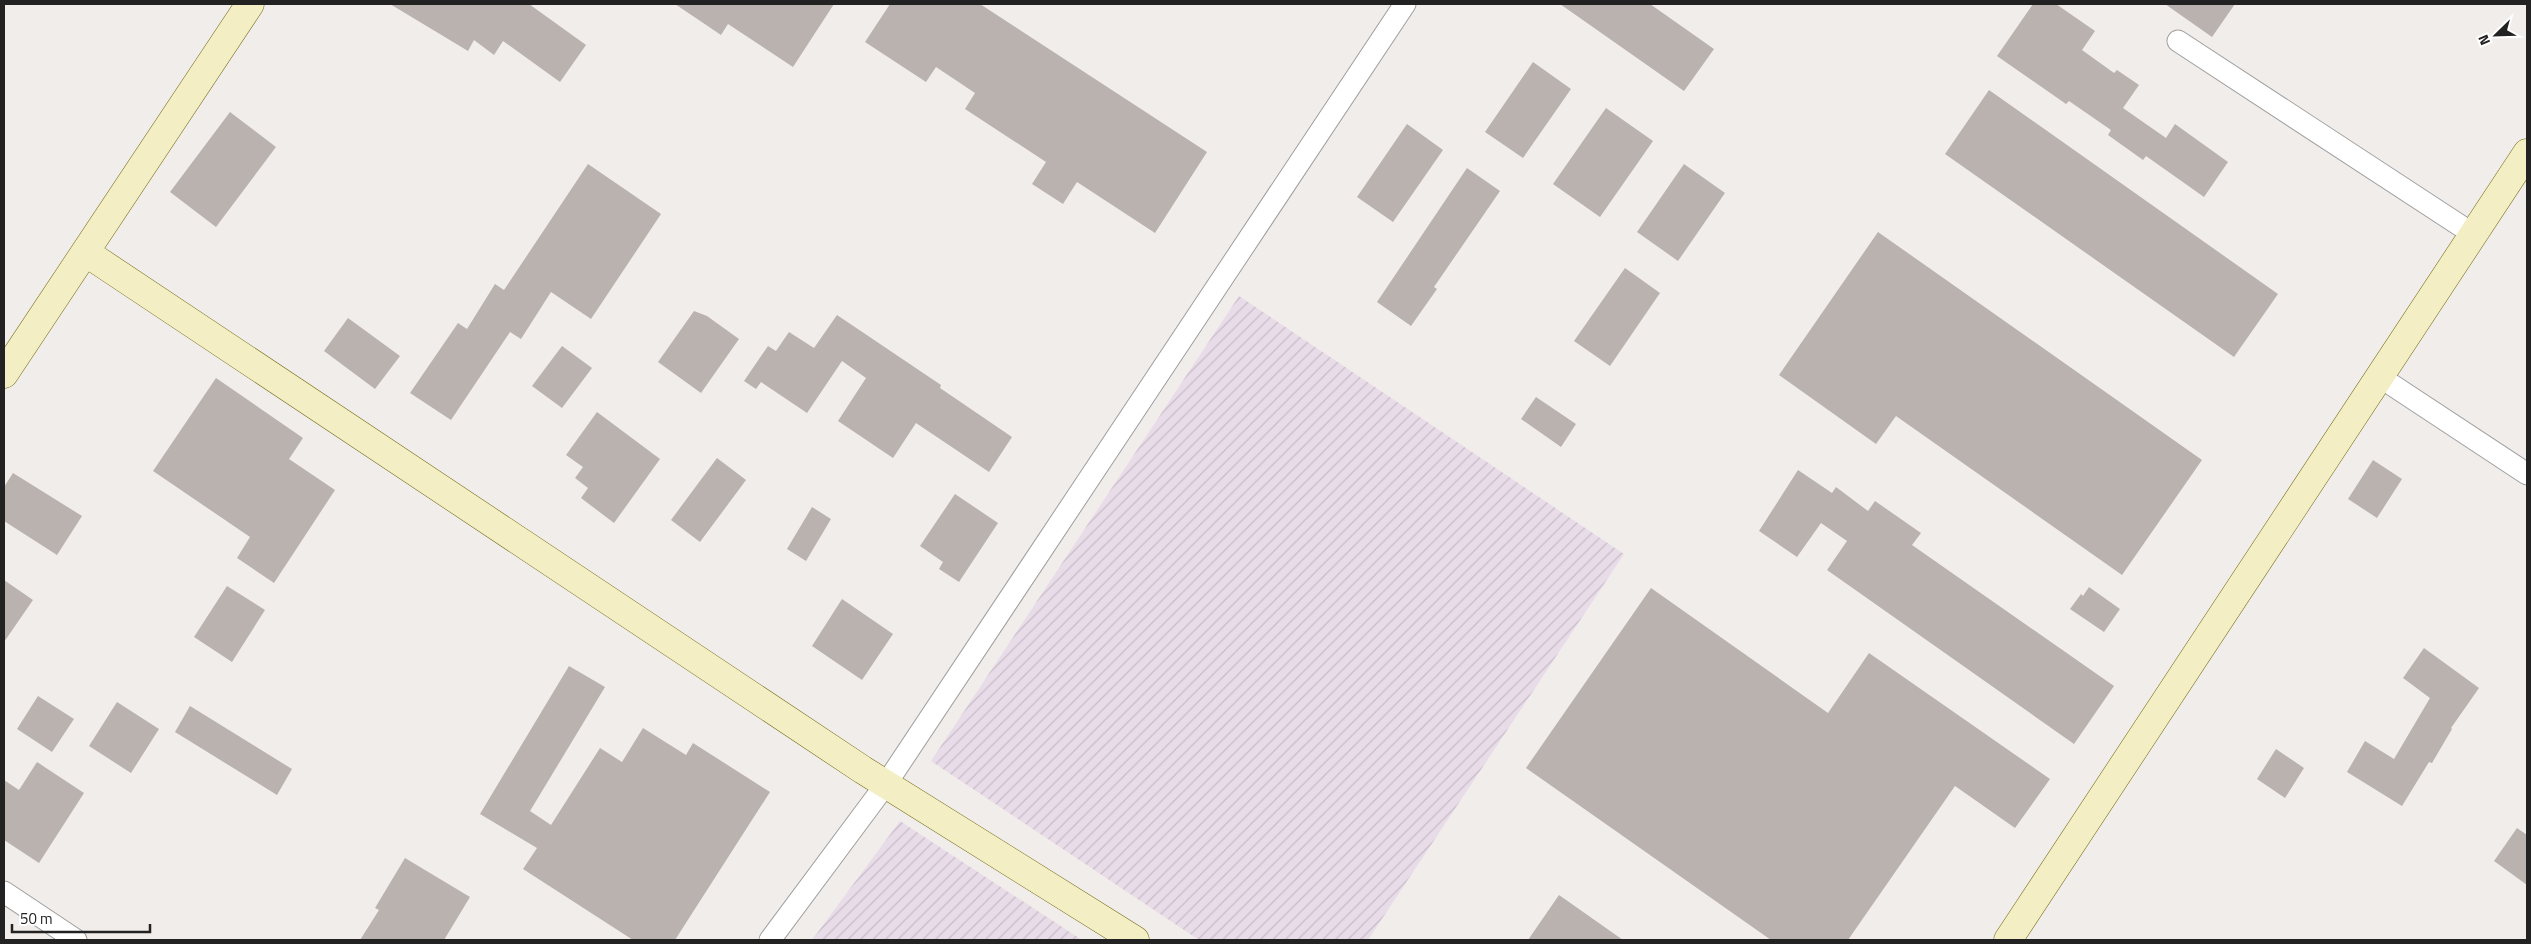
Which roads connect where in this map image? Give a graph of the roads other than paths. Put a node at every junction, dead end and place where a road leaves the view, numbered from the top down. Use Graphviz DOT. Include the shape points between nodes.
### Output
graph roads {
  1 [pos="250,4"];
  2 [pos="1405,4"];
  3 [pos="2178,41"];
  4 [pos="2527,153"];
  5 [pos="2474,234"];
  6 [pos="85,252"];
  7 [pos="4,374"];
  8 [pos="2380,377"];
  9 [pos="2527,474"];
  10 [pos="886,784"];
  11 [pos="4,892"];
  12 [pos="76,940"];
  13 [pos="770,940"];
  14 [pos="1135,940"];
  15 [pos="2008,940"];
  1 -- 6 [label="main road"];
  2 -- 10 [label="street"];
  3 -- 5 [label="street"];
  4 -- 5 [label="main road"];
  5 -- 8 [label="main road"];
  6 -- 7 [label="main road"];
  6 -- 10 [label="main road"];
  8 -- 9 [label="street"];
  8 -- 15 [label="main road"];
  10 -- 13 [label="street"];
  10 -- 14 [label="main road"];
  11 -- 12 [label="street"];
}
